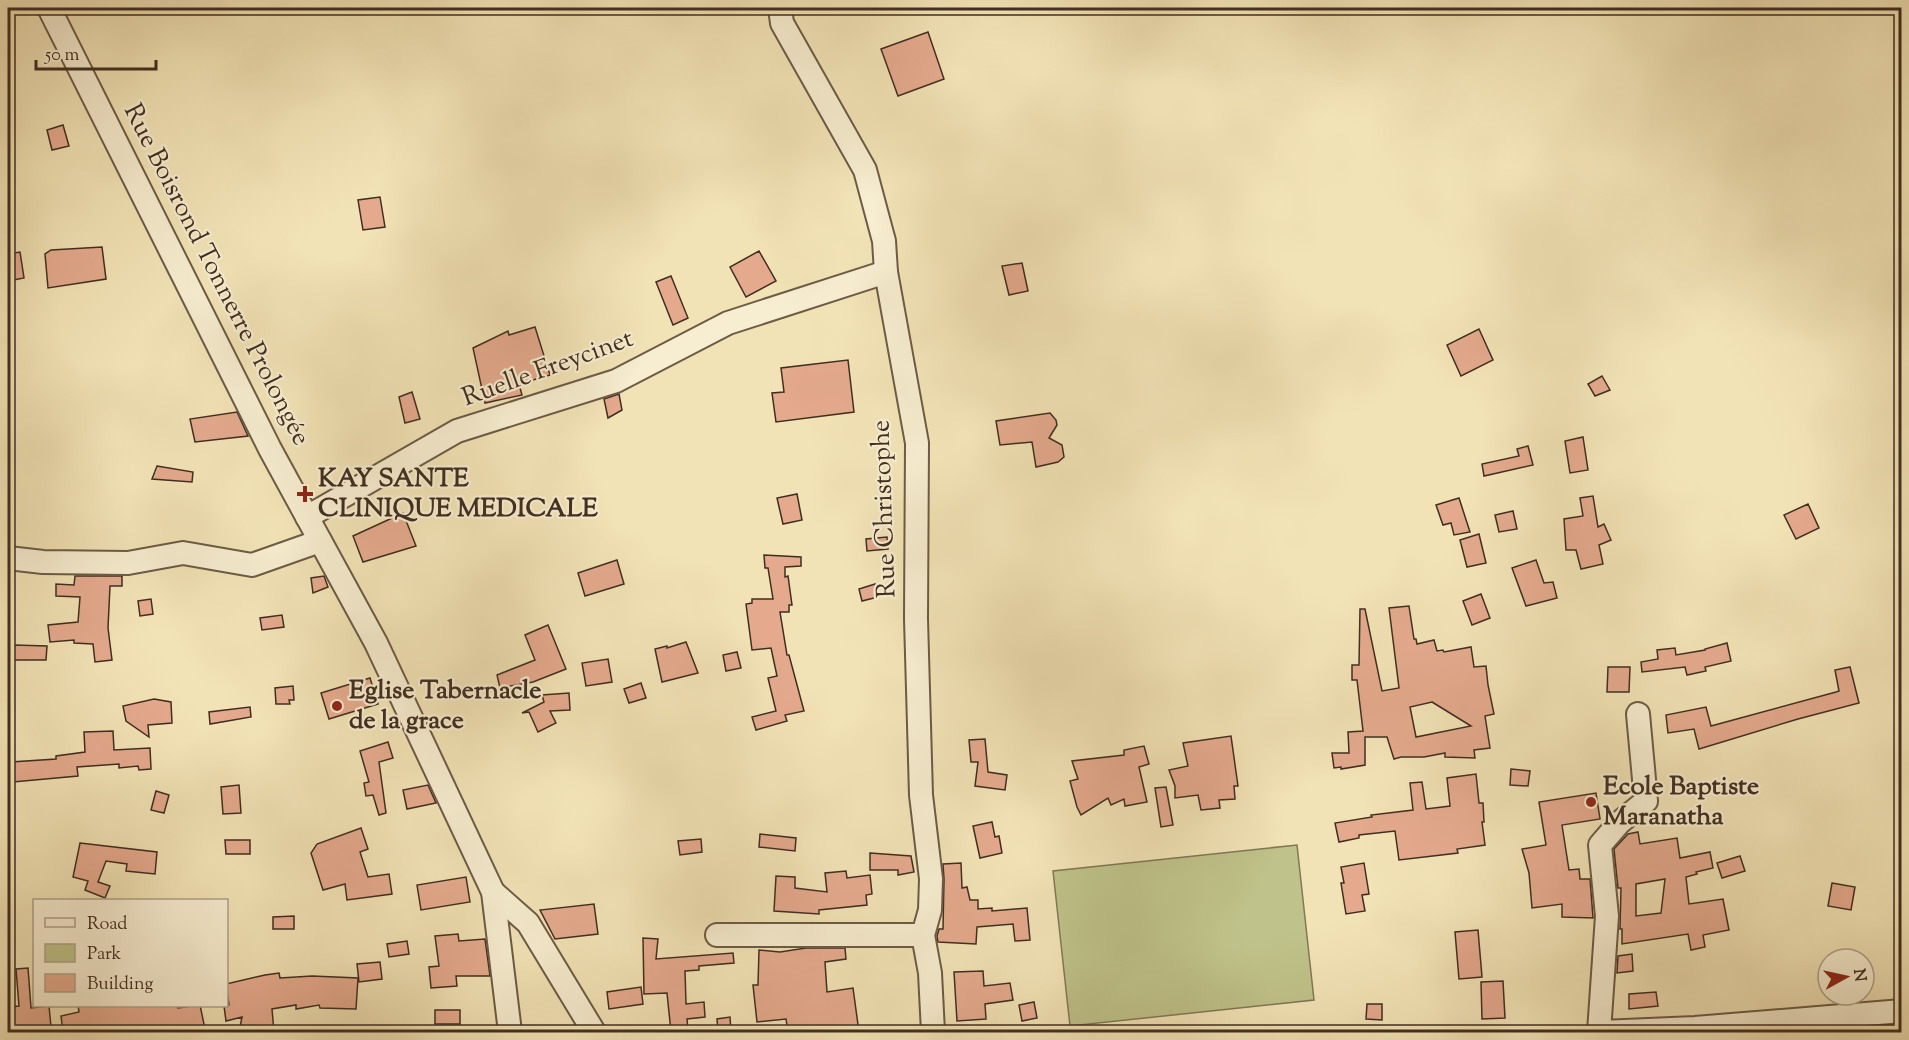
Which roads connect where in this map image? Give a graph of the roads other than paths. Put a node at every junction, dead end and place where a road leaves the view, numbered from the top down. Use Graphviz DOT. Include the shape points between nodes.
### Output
graph roads {
  1 [pos="50,8"];
  2 [pos="780,8"];
  3 [pos="886,272"];
  4 [pos="307,517"];
  5 [pos="320,541"];
  6 [pos="8,558"];
  7 [pos="1638,714"];
  8 [pos="493,892"];
  9 [pos="717,935"];
  10 [pos="923,935"];
  11 [pos="1902,1011"];
  12 [pos="510,1032"];
  13 [pos="594,1032"];
  14 [pos="933,1032"];
  15 [pos="1600,1032"];
  1 -- 4 [label="street, Rue Boisrond Tonnerre Prolongée"];
  2 -- 3 [label="street, Rue Christophe" via="782,23 865,170 884,242"];
  3 -- 4 [label="street, Ruelle Freycinet" via="728,323 616,381 457,431"];
  3 -- 10 [label="street, Rue Christophe" via="917,443 920,771 931,879 930,910"];
  4 -- 5 [label="street, Rue Boisrond Tonnerre Prolongée"];
  5 -- 6 [label="street" via="252,565 183,553 128,563"];
  5 -- 8 [label="street, Rue Boisrond Tonnerre Prolongée" via="376,643"];
  7 -- 15 [label="street" via="1646,801 1600,845 1607,916"];
  8 -- 12 [label="street, Rue Boisrond Tonnerre Prolongée"];
  8 -- 13 [label="street" via="528,923"];
  9 -- 10 [label="street"];
  10 -- 14 [label="street, Rue Christophe" via="930,973"];
  11 -- 15 [label="street"];
}
